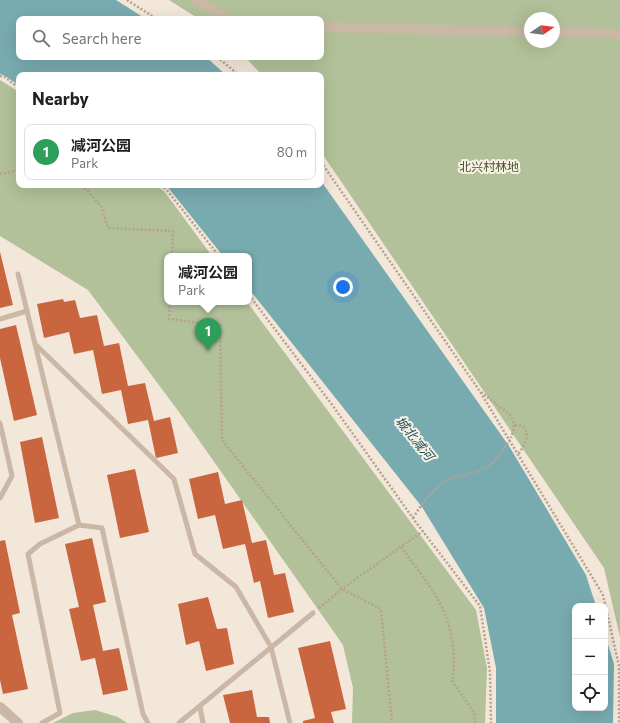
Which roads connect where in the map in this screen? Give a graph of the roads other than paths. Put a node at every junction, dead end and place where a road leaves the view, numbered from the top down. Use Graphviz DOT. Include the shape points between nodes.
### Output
graph roads {
  1 [pos="196,0"];
  2 [pos="222,16"];
  3 [pos="324,27"];
  4 [pos="524,32"];
  5 [pos="560,32"];
  6 [pos="620,34"];
  7 [pos="18,274"];
  8 [pos="27,312"];
  9 [pos="0,319"];
  10 [pos="35,344"];
  11 [pos="0,423"];
  12 [pos="0,498"];
  13 [pos="80,525"];
  14 [pos="313,613"];
  15 [pos="271,648"];
  16 [pos="0,707"];
  17 [pos="200,707"];
  18 [pos="18,723"];
  19 [pos="42,723"];
  20 [pos="148,723"];
  21 [pos="179,723"];
  22 [pos="203,723"];
  23 [pos="290,723"];
  1 -- 2 [label="street"];
  3 -- 4 [label="street"];
  5 -- 6 [label="street"];
  7 -- 8 [label="lane"];
  8 -- 9 [label="lane"];
  8 -- 10 [label="lane"];
  10 -- 13 [label="lane"];
  10 -- 15 [label="lane" via="174,478 195,554 236,587"];
  11 -- 12 [label="lane" via="12,476"];
  13 -- 19 [label="lane" via="40,544 28,554 60,714"];
  13 -- 20 [label="lane" via="102,528 143,714"];
  14 -- 15 [label="lane"];
  15 -- 17 [label="lane"];
  15 -- 23 [label="lane"];
  16 -- 18 [label="street"];
  17 -- 21 [label="lane"];
  17 -- 22 [label="lane"];
}
